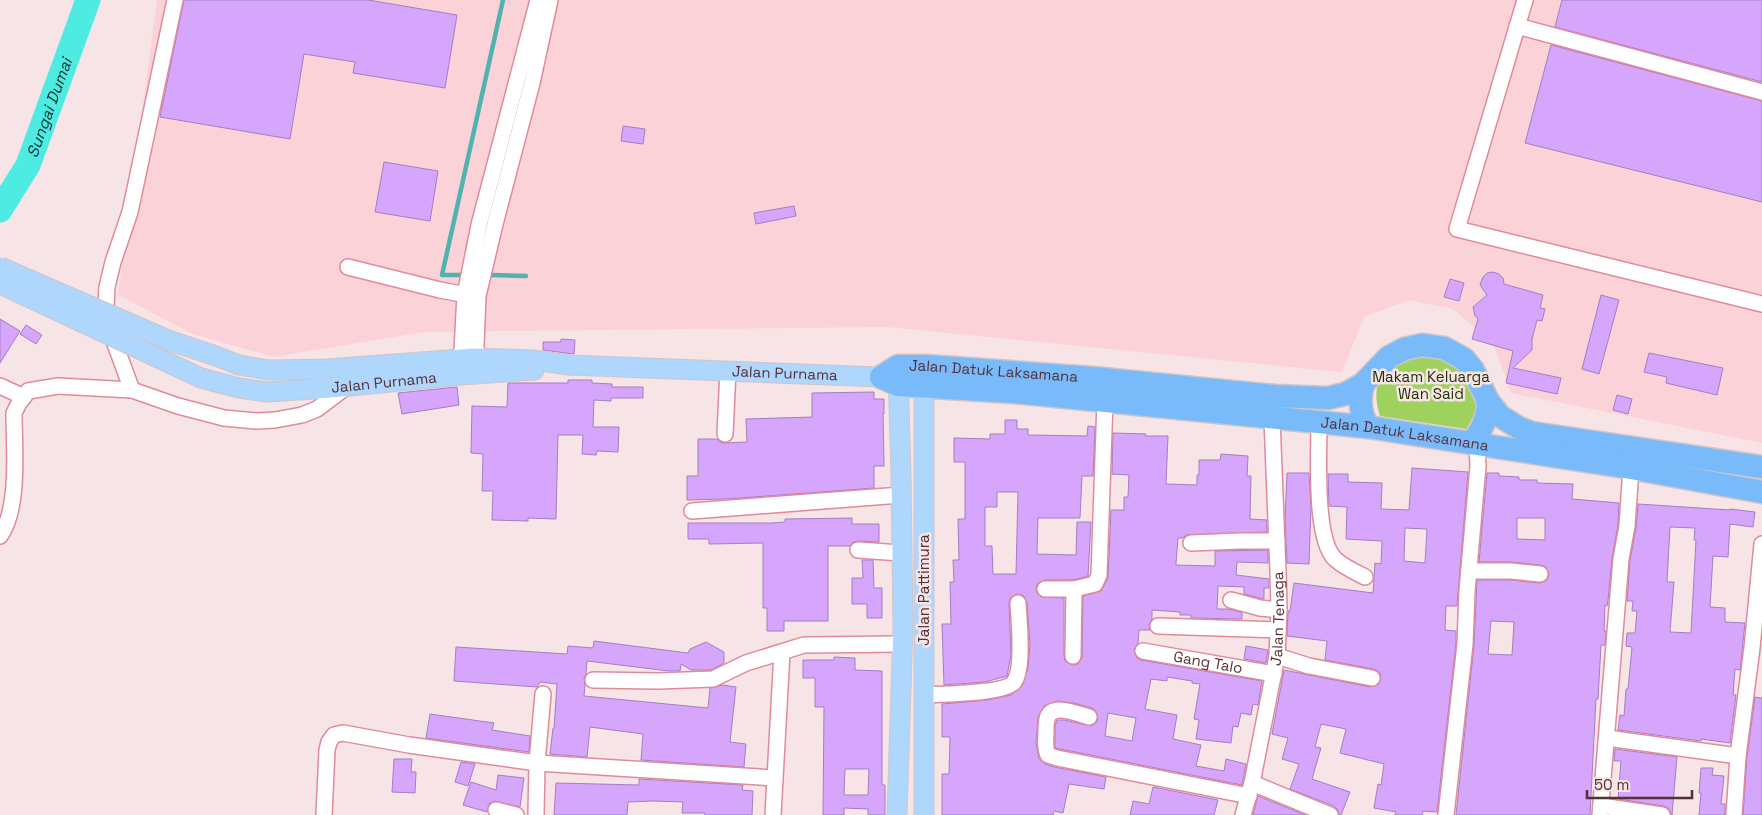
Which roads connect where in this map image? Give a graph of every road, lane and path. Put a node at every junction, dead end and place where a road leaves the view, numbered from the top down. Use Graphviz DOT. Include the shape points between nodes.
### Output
graph roads {
  1 [pos="175,0"];
  2 [pos="538,0"];
  3 [pos="550,0"];
  4 [pos="1524,0"];
  5 [pos="1517,26"];
  6 [pos="525,80"];
  7 [pos="1762,92"];
  8 [pos="0,267"];
  9 [pos="348,267"];
  10 [pos="0,284"];
  11 [pos="471,296"];
  12 [pos="1762,304"];
  13 [pos="468,367"];
  14 [pos="728,370"];
  15 [pos="892,376"];
  16 [pos="925,376"];
  17 [pos="1363,384"];
  18 [pos="0,386"];
  19 [pos="346,387"];
  20 [pos="132,390"];
  21 [pos="24,397"];
  22 [pos="1105,401"];
  23 [pos="1488,401"];
  24 [pos="1272,419"];
  25 [pos="1319,424"];
  26 [pos="1368,428"];
  27 [pos="725,434"];
  28 [pos="1473,443"];
  29 [pos="1762,467"];
  30 [pos="1631,468"];
  31 [pos="1762,492"];
  32 [pos="901,495"];
  33 [pos="692,511"];
  34 [pos="0,536"];
  35 [pos="1277,541"];
  36 [pos="1191,543"];
  37 [pos="1762,544"];
  38 [pos="858,550"];
  39 [pos="901,553"];
  40 [pos="1470,571"];
  41 [pos="1540,574"];
  42 [pos="1365,577"];
  43 [pos="1045,589"];
  44 [pos="1074,589"];
  45 [pos="1231,600"];
  46 [pos="1018,603"];
  47 [pos="1279,610"];
  48 [pos="1158,626"];
  49 [pos="1278,630"];
  50 [pos="902,644"];
  51 [pos="1142,651"];
  52 [pos="782,652"];
  53 [pos="1073,656"];
  54 [pos="1277,656"];
  55 [pos="1274,674"];
  56 [pos="1372,678"];
  57 [pos="593,680"];
  58 [pos="543,694"];
  59 [pos="924,695"];
  60 [pos="1089,717"];
  61 [pos="1607,738"];
  62 [pos="1738,756"];
  63 [pos="537,763"];
  64 [pos="775,778"];
  65 [pos="1251,789"];
  66 [pos="496,810"];
  67 [pos="1601,811"];
  68 [pos="324,815"];
  69 [pos="516,815"];
  70 [pos="536,815"];
  71 [pos="773,815"];
  72 [pos="897,815"];
  73 [pos="924,815"];
  74 [pos="1243,815"];
  75 [pos="1330,815"];
  76 [pos="1446,815"];
  77 [pos="1662,815"];
  78 [pos="1734,815"];
  1 -- 20 [label="street" via="130,212 107,287 108,325"];
  2 -- 6 [label="street"];
  3 -- 6 [label="street"];
  4 -- 5 [label="street"];
  5 -- 7 [label="street"];
  5 -- 12 [label="street" via="1457,229"];
  6 -- 11 [label="street"];
  8 -- 13 [label="main road, Jalan Purnama, bridge" via="168,340 239,365 268,370"];
  9 -- 11 [label="street"];
  10 -- 19 [label="main road, Jalan Purnama, bridge" via="201,378 267,392"];
  11 -- 13 [label="street"];
  13 -- 14 [label="main road, Jalan Purnama" via="524,371 569,365"];
  13 -- 19 [label="main road, Jalan Purnama"];
  14 -- 15 [label="main road, Jalan Purnama"];
  14 -- 27 [label="street"];
  15 -- 16 [label="highway, Jalan Datuk Laksamana"];
  15 -- 32 [label="main road, Jalan Pattimura"];
  16 -- 17 [label="highway, Jalan Datuk Laksamana" via="1093,378 1309,398 1345,394"];
  16 -- 22 [label="highway, Jalan Datuk Laksamana" via="1014,392"];
  16 -- 59 [label="main road, Jalan Pattimura"];
  17 -- 23 [label="highway, Jalan Datuk Laksamana" via="1389,357 1422,345 1444,348 1464,359"];
  17 -- 26 [label="highway" via="1360,410"];
  18 -- 21 [label="street"];
  19 -- 20 [label="street" via="317,409 302,415 256,421 200,413"];
  20 -- 21 [label="street" via="58,386 28,391"];
  21 -- 34 [label="street" via="14,413 13,500"];
  22 -- 24 [label="highway, Jalan Datuk Laksamana"];
  22 -- 44 [label="street" via="1099,575 1095,584"];
  23 -- 28 [label="highway" via="1487,415"];
  23 -- 29 [label="highway, Jalan Datuk Laksamana" via="1508,422 1532,433"];
  24 -- 25 [label="highway, Jalan Datuk Laksamana"];
  24 -- 35 [label="street, Jalan Tenaga"];
  25 -- 26 [label="highway, Jalan Datuk Laksamana"];
  25 -- 42 [label="street" via="1318,482 1326,546 1334,558"];
  26 -- 28 [label="highway, Jalan Datuk Laksamana"];
  28 -- 30 [label="highway, Jalan Datuk Laksamana"];
  28 -- 40 [label="street" via="1478,466"];
  30 -- 31 [label="highway, Jalan Datuk Laksamana"];
  30 -- 61 [label="street"];
  32 -- 33 [label="street"];
  32 -- 39 [label="main road, Jalan Pattimura"];
  35 -- 36 [label="street"];
  35 -- 47 [label="street, Jalan Tenaga"];
  37 -- 62 [label="street"];
  38 -- 39 [label="street"];
  39 -- 50 [label="main road, Jalan Pattimura"];
  40 -- 41 [label="street"];
  40 -- 76 [label="street" via="1461,691"];
  43 -- 44 [label="street"];
  44 -- 53 [label="street"];
  45 -- 47 [label="street"];
  46 -- 59 [label="street" via="1020,670 1009,687"];
  47 -- 49 [label="street, Jalan Tenaga"];
  48 -- 49 [label="street"];
  49 -- 54 [label="street, Jalan Tenaga"];
  50 -- 52 [label="street" via="804,645"];
  50 -- 72 [label="main road, Jalan Pattimura"];
  51 -- 55 [label="street, Gang Talo"];
  52 -- 57 [label="street" via="746,663 712,680"];
  52 -- 64 [label="street"];
  54 -- 55 [label="street, Jalan Tenaga"];
  54 -- 56 [label="street" via="1309,666"];
  55 -- 65 [label="street, Jalan Tenaga"];
  58 -- 63 [label="street"];
  59 -- 73 [label="main road, Jalan Pattimura"];
  60 -- 65 [label="street" via="1060,710 1049,714 1045,743 1048,755"];
  61 -- 62 [label="street"];
  61 -- 67 [label="street"];
  62 -- 78 [label="street"];
  63 -- 64 [label="street"];
  63 -- 68 [label="street" via="343,733 334,736 327,750"];
  63 -- 70 [label="street"];
  64 -- 71 [label="street"];
  65 -- 74 [label="street, Jalan Tenaga"];
  65 -- 75 [label="street"];
  66 -- 69 [label="street"];
  67 -- 77 [label="street"];
}
